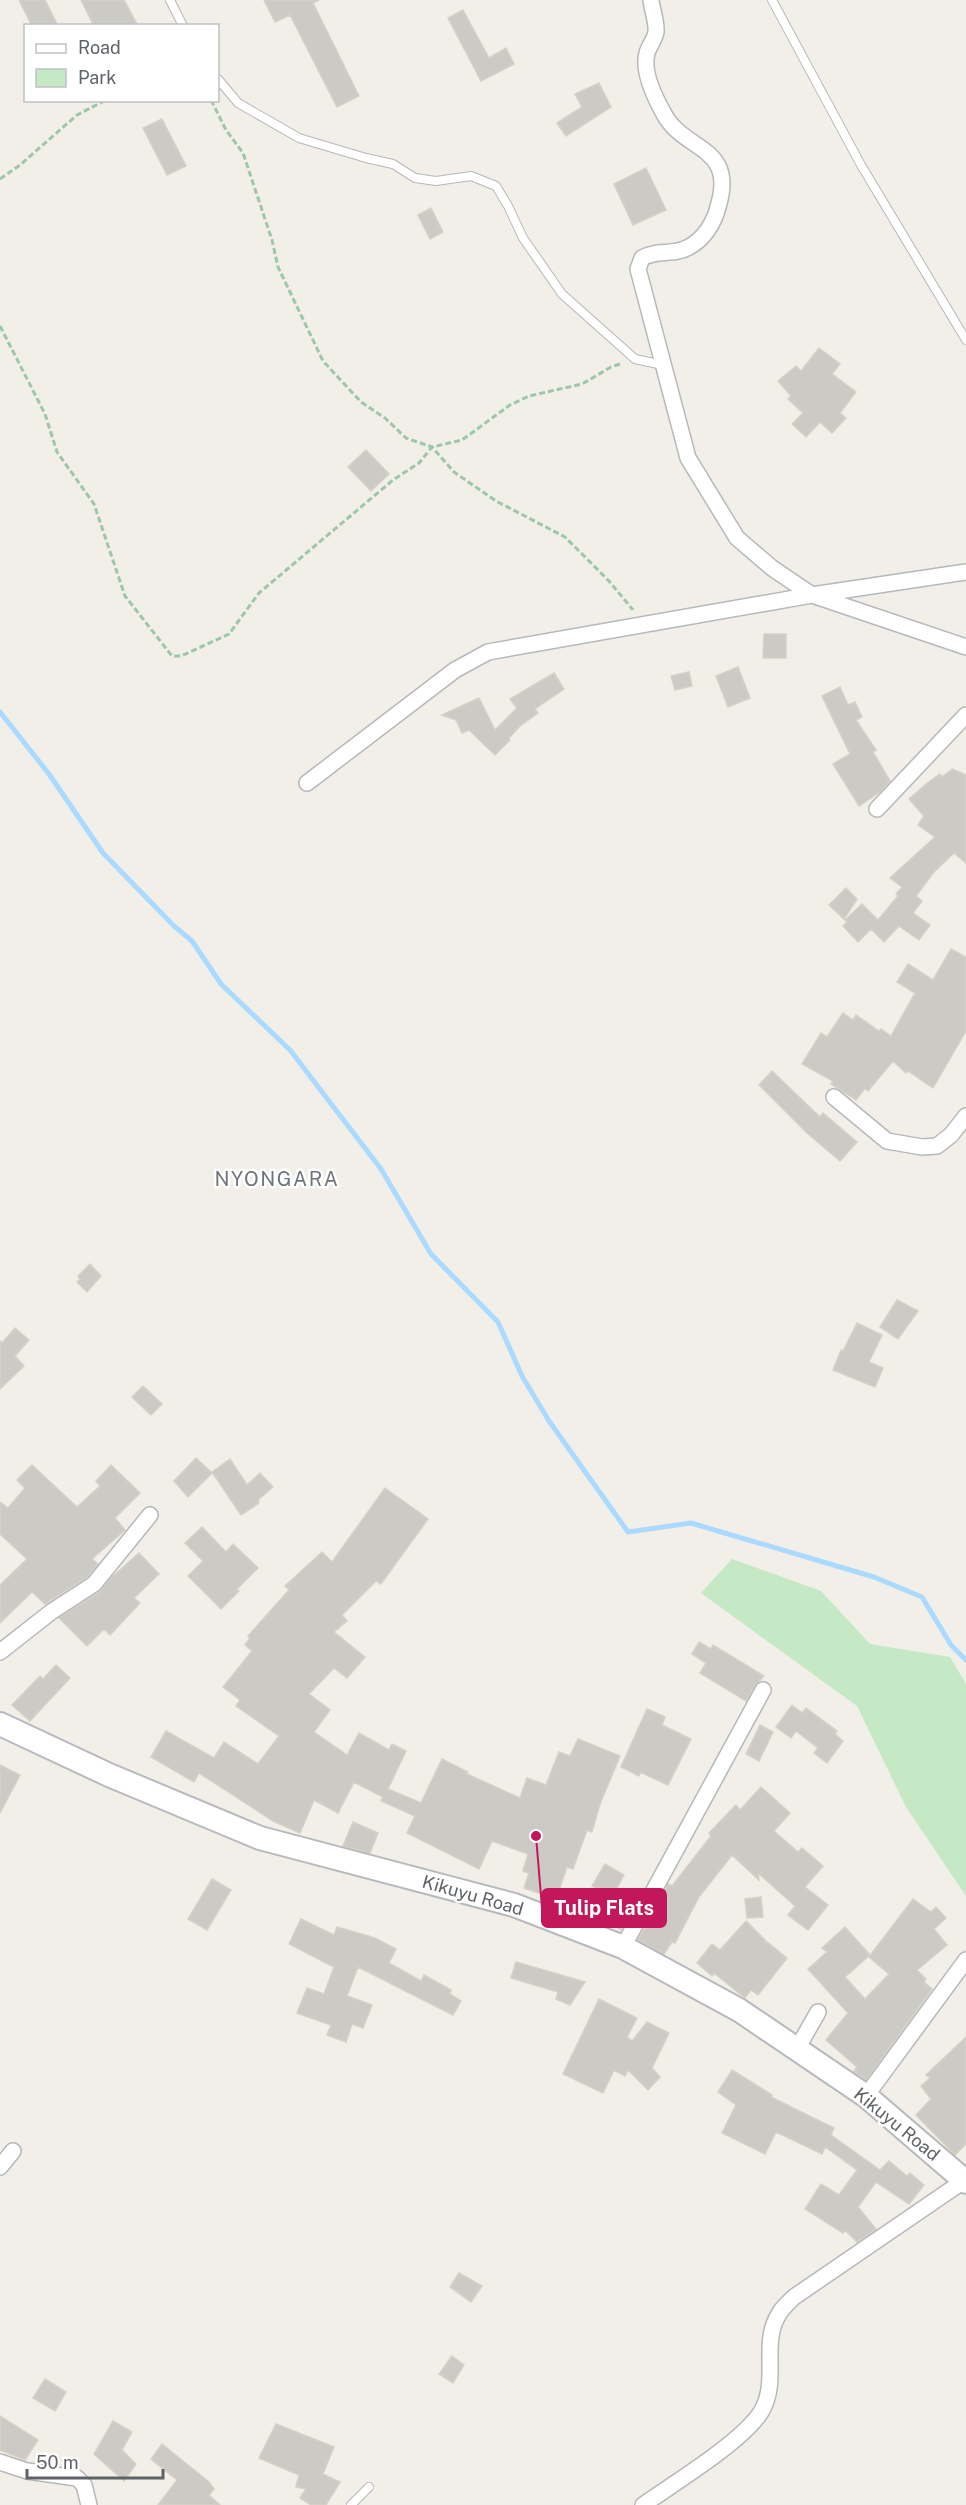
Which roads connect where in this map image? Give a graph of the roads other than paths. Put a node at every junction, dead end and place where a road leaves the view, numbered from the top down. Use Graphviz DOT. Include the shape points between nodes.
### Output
graph roads {
  1 [pos="170,0"];
  2 [pos="651,0"];
  3 [pos="772,0"];
  4 [pos="182,24"];
  5 [pos="219,80"];
  6 [pos="966,340"];
  7 [pos="663,365"];
  8 [pos="966,572"];
  9 [pos="812,595"];
  10 [pos="966,647"];
  11 [pos="966,715"];
  12 [pos="307,783"];
  13 [pos="877,809"];
  14 [pos="834,1097"];
  15 [pos="966,1116"];
  16 [pos="150,1515"];
  17 [pos="0,1652"];
  18 [pos="763,1690"];
  19 [pos="0,1724"];
  20 [pos="623,1947"];
  21 [pos="966,1960"];
  22 [pos="818,2012"];
  23 [pos="797,2049"];
  24 [pos="866,2096"];
  25 [pos="13,2151"];
  26 [pos="0,2167"];
  27 [pos="965,2181"];
  28 [pos="0,2462"];
  29 [pos="369,2487"];
  30 [pos="88,2505"];
  31 [pos="351,2505"];
  32 [pos="643,2505"];
  1 -- 4 [label="lane"];
  2 -- 7 [label="street" via="656,32 646,64 651,84 664,116 718,163 722,178 715,219 708,230 690,247 642,258 638,269"];
  3 -- 6 [label="lane" via="861,165"];
  5 -- 7 [label="lane" via="238,103 299,138 393,164 415,178 436,181 471,176 496,186 523,238 562,294 635,359"];
  7 -- 9 [label="street" via="688,458 737,538"];
  8 -- 9 [label="street"];
  9 -- 10 [label="street"];
  9 -- 12 [label="street" via="488,651 455,670"];
  11 -- 13 [label="street"];
  14 -- 15 [label="street" via="887,1141 922,1147 937,1146"];
  16 -- 17 [label="street" via="94,1584"];
  18 -- 20 [label="street"];
  19 -- 20 [label="main road, Kikuyu Road" via="260,1838 514,1905"];
  20 -- 23 [label="main road, Kikuyu Road" via="740,2010"];
  21 -- 24 [label="street"];
  22 -- 23 [label="street"];
  23 -- 24 [label="main road, Kikuyu Road"];
  24 -- 27 [label="main road, Kikuyu Road"];
  25 -- 26 [label="street"];
  27 -- 32 [label="street" via="794,2297 778,2314 771,2333 771,2385 762,2411 737,2438"];
  28 -- 30 [label="street" via="27,2471 77,2478 84,2485"];
  29 -- 31 [label="lane"];
}
